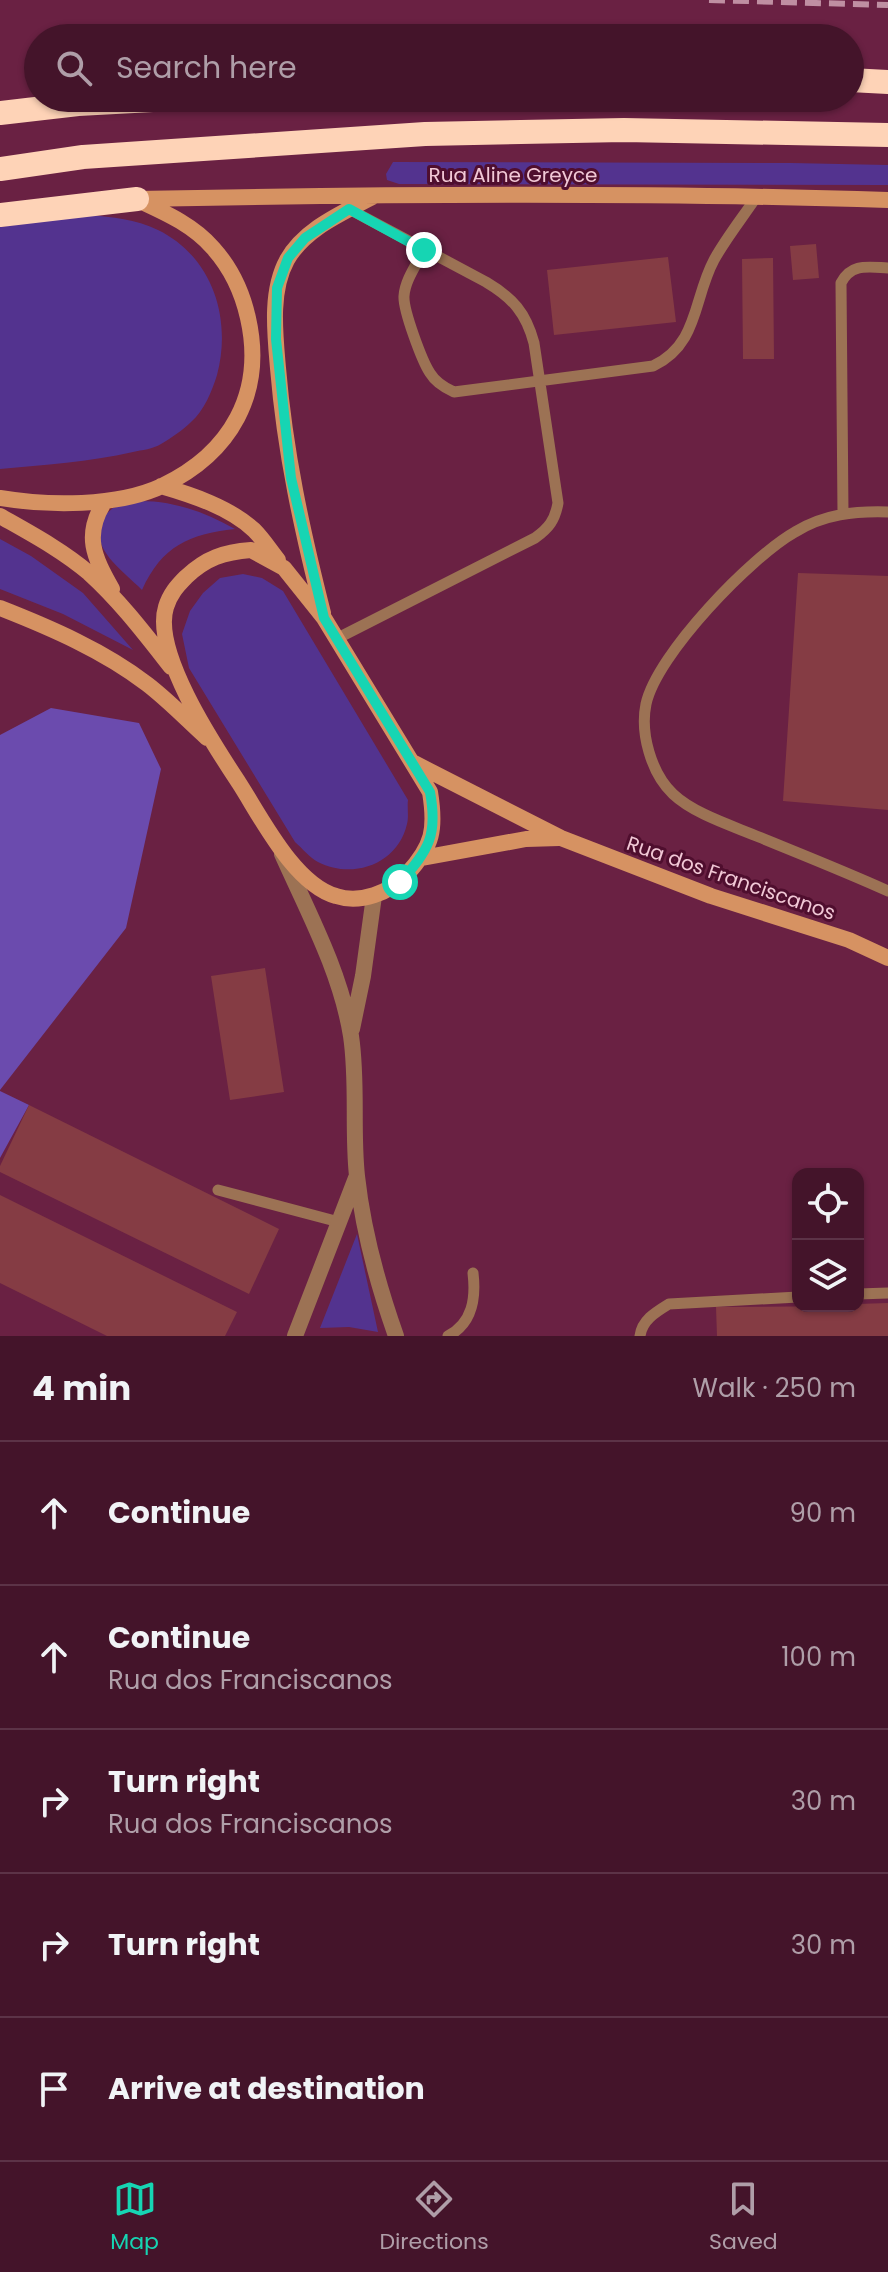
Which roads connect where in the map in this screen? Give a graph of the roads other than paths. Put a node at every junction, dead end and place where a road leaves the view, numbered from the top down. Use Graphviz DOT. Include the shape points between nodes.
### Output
graph roads {
  1 [pos="864,81"];
  2 [pos="888,82"];
  3 [pos="24,110"];
  4 [pos="0,113"];
  5 [pos="888,135"];
  6 [pos="0,169"];
  7 [pos="377,195"];
  8 [pos="757,196"];
  9 [pos="137,199"];
  10 [pos="888,200"];
  11 [pos="349,209"];
  12 [pos="0,215"];
  13 [pos="424,250"];
  14 [pos="888,268"];
  15 [pos="541,382"];
  16 [pos="161,486"];
  17 [pos="0,498"];
  18 [pos="105,501"];
  19 [pos="888,512"];
  20 [pos="843,513"];
  21 [pos="0,516"];
  22 [pos="284,568"];
  23 [pos="121,605"];
  24 [pos="0,608"];
  25 [pos="324,618"];
  26 [pos="336,639"];
  27 [pos="177,675"];
  28 [pos="215,745"];
  29 [pos="414,763"];
  30 [pos="561,838"];
  31 [pos="277,842"];
  32 [pos="422,858"];
  33 [pos="888,891"];
  34 [pos="374,896"];
  35 [pos="888,958"];
  36 [pos="351,1035"];
  37 [pos="357,1176"];
  38 [pos="218,1190"];
  39 [pos="339,1222"];
  40 [pos="473,1273"];
  41 [pos="888,1293"];
  42 [pos="864,1294"];
  43 [pos="792,1297"];
  44 [pos="295,1336"];
  45 [pos="396,1336"];
  46 [pos="448,1336"];
  47 [pos="640,1336"];
  1 -- 2 [label="highway"];
  3 -- 4 [label="highway"];
  5 -- 6 [label="highway" via="624,130 425,134 83,157"];
  7 -- 8 [label="main road, Rua Aline Greyce"];
  7 -- 9 [label="main road, Rua Aline Greyce"];
  7 -- 11 [label="main road"];
  8 -- 10 [label="main road, Rua Aline Greyce"];
  8 -- 15 [label="lane" via="715,258 686,338 673,354 653,366"];
  9 -- 12 [label="highway"];
  9 -- 16 [label="main road" via="190,227 227,264 246,308 253,353 246,400 234,425 200,462"];
  11 -- 13 [label="lane"];
  11 -- 25 [label="main road" via="305,238 288,258 277,288 276,339 291,478"];
  13 -- 15 [label="lane" via="506,294 520,307 529,322"];
  13 -- 15 [label="lane" via="408,280 405,309 430,373 441,386 454,392"];
  14 -- 20 [label="lane" via="855,267 841,283"];
  15 -- 26 [label="lane" via="558,503 549,528"];
  16 -- 18 [label="main road"];
  16 -- 22 [label="main road" via="236,517 254,530"];
  17 -- 18 [label="main road"];
  18 -- 23 [label="main road" via="92,525 91,540"];
  19 -- 20 [label="lane"];
  20 -- 33 [label="lane" via="796,530 765,552 686,636 661,669 646,704 646,739 656,771 673,795 710,817"];
  21 -- 23 [label="main road" via="63,553"];
  22 -- 25 [label="main road"];
  22 -- 27 [label="main road" via="251,550 231,551 197,567 175,589 165,609"];
  23 -- 27 [label="main road"];
  24 -- 28 [label="main road" via="118,664"];
  25 -- 26 [label="main road"];
  26 -- 29 [label="main road"];
  27 -- 28 [label="main road"];
  28 -- 31 [label="main road"];
  29 -- 30 [label="main road, Rua dos Franciscanos"];
  29 -- 32 [label="main road" via="430,792 434,814 433,835"];
  30 -- 32 [label="main road, Rua dos Franciscanos"];
  30 -- 35 [label="main road, Rua dos Franciscanos"];
  31 -- 34 [label="main road" via="314,885 335,896"];
  31 -- 36 [label="street" via="323,947"];
  32 -- 34 [label="main road" via="400,882"];
  34 -- 36 [label="street"];
  36 -- 37 [label="street"];
  37 -- 39 [label="street"];
  37 -- 45 [label="street" via="377,1281"];
  38 -- 39 [label="lane"];
  39 -- 44 [label="street"];
  40 -- 46 [label="lane" via="472,1309"];
  41 -- 42 [label="lane"];
  43 -- 47 [label="lane" via="669,1304 651,1315"];
}
